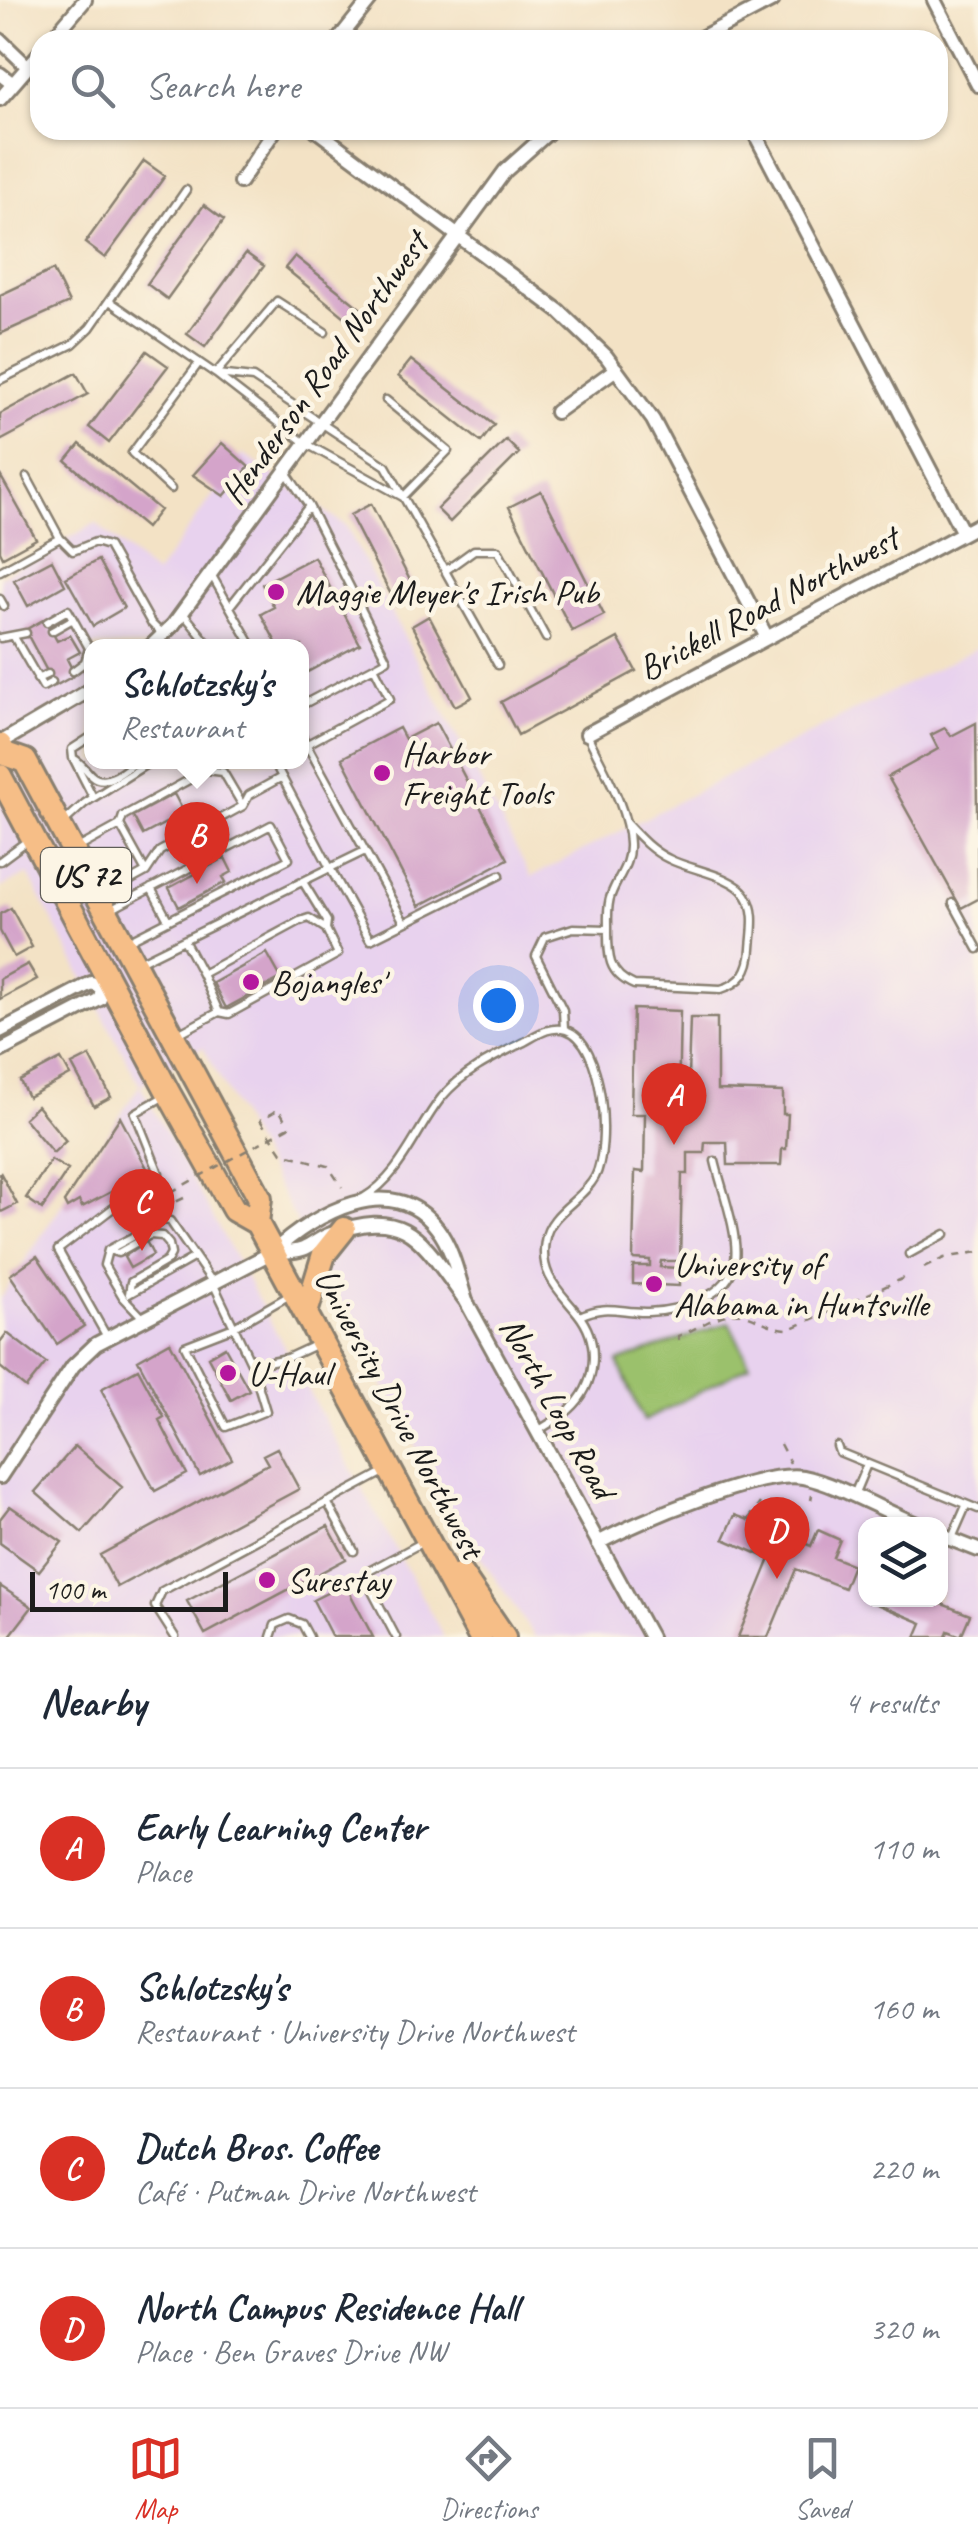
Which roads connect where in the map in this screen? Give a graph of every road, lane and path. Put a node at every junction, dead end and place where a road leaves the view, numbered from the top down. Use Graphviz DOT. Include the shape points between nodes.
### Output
graph roads {
  1 [pos="85,0"];
  2 [pos="370,0"];
  3 [pos="774,0"];
  4 [pos="934,0"];
  5 [pos="60,30"];
  6 [pos="346,30"];
  7 [pos="719,30"];
  8 [pos="0,40"];
  9 [pos="30,65"];
  10 [pos="28,67"];
  11 [pos="0,74"];
  12 [pos="13,84"];
  13 [pos="978,85"];
  14 [pos="0,100"];
  15 [pos="269,140"];
  16 [pos="329,140"];
  17 [pos="540,140"];
  18 [pos="758,140"];
  19 [pos="240,182"];
  20 [pos="186,190"];
  21 [pos="458,236"];
  22 [pos="111,302"];
  23 [pos="324,332"];
  24 [pos="200,363"];
  25 [pos="616,369"];
  26 [pos="216,374"];
  27 [pos="0,380"];
  28 [pos="386,400"];
  29 [pos="556,412"];
  30 [pos="322,421"];
  31 [pos="305,444"];
  32 [pos="286,471"];
  33 [pos="27,477"];
  34 [pos="171,489"];
  35 [pos="403,497"];
  36 [pos="308,506"];
  37 [pos="978,526"];
  38 [pos="962,534"];
  39 [pos="60,538"];
  40 [pos="444,571"];
  41 [pos="0,572"];
  42 [pos="210,572"];
  43 [pos="230,606"];
  44 [pos="182,612"];
  45 [pos="73,620"];
  46 [pos="47,622"];
  47 [pos="52,630"];
  48 [pos="26,632"];
  49 [pos="162,635"];
  50 [pos="766,636"];
  51 [pos="0,638"];
  52 [pos="14,638"];
  53 [pos="546,638"];
  54 [pos="84,639"];
  55 [pos="158,639"];
  56 [pos="204,639"];
  57 [pos="248,639"];
  58 [pos="31,642"];
  59 [pos="20,648"];
  60 [pos="498,665"];
  61 [pos="374,667"];
  62 [pos="48,674"];
  63 [pos="37,679"];
  64 [pos="52,682"];
  65 [pos="84,694"];
  66 [pos="309,701"];
  67 [pos="587,734"];
  68 [pos="309,739"];
  69 [pos="84,741"];
  70 [pos="79,744"];
  71 [pos="84,744"];
  72 [pos="309,753"];
  73 [pos="1,756"];
  74 [pos="72,758"];
  75 [pos="84,764"];
  76 [pos="87,769"];
  77 [pos="126,769"];
  78 [pos="139,769"];
  79 [pos="278,769"];
  80 [pos="282,777"];
  81 [pos="94,797"];
  82 [pos="242,806"];
  83 [pos="627,824"];
  84 [pos="120,825"];
  85 [pos="60,826"];
  86 [pos="33,838"];
  87 [pos="73,851"];
  88 [pos="365,851"];
  89 [pos="0,861"];
  90 [pos="330,868"];
  91 [pos="146,872"];
  92 [pos="500,875"];
  93 [pos="303,882"];
  94 [pos="150,888"];
  95 [pos="314,903"];
  96 [pos="954,904"];
  97 [pos="102,905"];
  98 [pos="310,918"];
  99 [pos="168,920"];
  100 [pos="404,922"];
  101 [pos="326,929"];
  102 [pos="608,929"];
  103 [pos="86,940"];
  104 [pos="185,942"];
  105 [pos="978,949"];
  106 [pos="128,954"];
  107 [pos="202,974"];
  108 [pos="106,985"];
  109 [pos="157,1008"];
  110 [pos="219,1012"];
  111 [pos="564,1029"];
  112 [pos="0,1031"];
  113 [pos="173,1037"];
  114 [pos="0,1051"];
  115 [pos="168,1094"];
  116 [pos="715,1161"];
  117 [pos="342,1186"];
  118 [pos="184,1198"];
  119 [pos="358,1201"];
  120 [pos="257,1223"];
  121 [pos="344,1229"];
  122 [pos="945,1234"];
  123 [pos="108,1250"];
  124 [pos="272,1252"];
  125 [pos="978,1252"];
  126 [pos="908,1254"];
  127 [pos="193,1258"];
  128 [pos="924,1268"];
  129 [pos="911,1275"];
  130 [pos="212,1283"];
  131 [pos="126,1295"];
  132 [pos="466,1301"];
  133 [pos="300,1303"];
  134 [pos="580,1316"];
  135 [pos="143,1318"];
  136 [pos="234,1327"];
  137 [pos="108,1338"];
  138 [pos="678,1340"];
  139 [pos="321,1342"];
  140 [pos="252,1366"];
  141 [pos="537,1432"];
  142 [pos="780,1444"];
  143 [pos="837,1446"];
  144 [pos="386,1461"];
  145 [pos="790,1464"];
  146 [pos="867,1464"];
  147 [pos="0,1476"];
  148 [pos="854,1497"];
  149 [pos="327,1502"];
  150 [pos="760,1503"];
  151 [pos="966,1506"];
  152 [pos="978,1509"];
  153 [pos="901,1517"];
  154 [pos="748,1520"];
  155 [pos="948,1534"];
  156 [pos="948,1538"];
  157 [pos="428,1540"];
  158 [pos="598,1542"];
  159 [pos="978,1550"];
  160 [pos="354,1551"];
  161 [pos="175,1637"];
  162 [pos="271,1637"];
  163 [pos="309,1637"];
  164 [pos="396,1637"];
  165 [pos="480,1637"];
  166 [pos="504,1637"];
  167 [pos="650,1637"];
  1 -- 5 [label="street"];
  2 -- 6 [label="street"];
  3 -- 7 [label="street"];
  4 -- 13 [label="street"];
  8 -- 10 [label="street"];
  9 -- 10 [label="street"];
  10 -- 12 [label="street"];
  11 -- 12 [label="street"];
  12 -- 14 [label="street"];
  15 -- 19 [label="street"];
  16 -- 21 [label="street"];
  17 -- 21 [label="street, Henderson Road Northwest" via="505,171"];
  18 -- 38 [label="street"];
  20 -- 22 [label="lane"];
  21 -- 25 [label="street" via="559,311"];
  21 -- 30 [label="street, Henderson Road Northwest"];
  22 -- 24 [label="lane"];
  22 -- 27 [label="lane" via="74,344"];
  23 -- 26 [label="lane" via="278,302"];
  24 -- 26 [label="lane"];
  24 -- 34 [label="lane" via="132,453"];
  25 -- 29 [label="street"];
  25 -- 50 [label="street" via="654,420"];
  26 -- 30 [label="lane" via="252,378"];
  26 -- 31 [label="lane"];
  28 -- 35 [label="lane" via="448,451"];
  30 -- 31 [label="street, Henderson Road Northwest"];
  30 -- 35 [label="lane" via="386,466"];
  31 -- 32 [label="street, Henderson Road Northwest"];
  31 -- 35 [label="lane"];
  32 -- 36 [label="lane"];
  32 -- 42 [label="street, Henderson Road Northwest"];
  33 -- 39 [label="lane"];
  35 -- 40 [label="lane"];
  36 -- 43 [label="lane"];
  36 -- 61 [label="lane" via="387,660"];
  37 -- 38 [label="street, Brickell Road Northwest"];
  38 -- 50 [label="street, Brickell Road Northwest"];
  39 -- 41 [label="lane"];
  39 -- 49 [label="lane" via="73,551 95,542 108,546"];
  40 -- 53 [label="lane" via="474,550 498,550"];
  40 -- 60 [label="lane"];
  42 -- 43 [label="lane"];
  42 -- 44 [label="street, Henderson Road Northwest"];
  43 -- 57 [label="lane"];
  44 -- 49 [label="street, Henderson Road Northwest"];
  44 -- 56 [label="lane"];
  45 -- 46 [label="lane" via="68,610"];
  45 -- 47 [label="lane"];
  45 -- 54 [label="lane"];
  48 -- 52 [label="lane"];
  49 -- 55 [label="street, Henderson Road Northwest"];
  50 -- 67 [label="street, Brickell Road Northwest"];
  51 -- 52 [label="lane"];
  52 -- 59 [label="lane"];
  58 -- 59 [label="lane"];
  59 -- 63 [label="lane"];
  61 -- 66 [label="lane"];
  61 -- 68 [label="lane" via="390,699"];
  62 -- 63 [label="lane"];
  63 -- 64 [label="lane" via="43,687"];
  65 -- 73 [label="street"];
  67 -- 83 [label="lane"];
  69 -- 70 [label="lane"];
  70 -- 71 [label="lane"];
  70 -- 74 [label="lane"];
  72 -- 88 [label="lane"];
  73 -- 85 [label="highway, University Drive Northwest / US 72" via="24,761"];
  73 -- 86 [label="highway, University Drive Northwest / US 72"];
  74 -- 75 [label="lane"];
  74 -- 81 [label="lane"];
  76 -- 77 [label="lane" via="100,780"];
  78 -- 81 [label="lane"];
  79 -- 80 [label="lane"];
  80 -- 82 [label="lane"];
  80 -- 90 [label="lane"];
  81 -- 85 [label="lane"];
  82 -- 84 [label="lane" via="222,772 208,770 124,816"];
  82 -- 91 [label="lane" via="160,851"];
  83 -- 102 [label="lane" via="628,864 611,894"];
  83 -- 102 [label="lane" via="670,860 745,892 753,912 750,963 733,986 721,989 634,985 612,968"];
  84 -- 87 [label="lane"];
  84 -- 91 [label="lane"];
  85 -- 87 [label="highway, University Drive Northwest / US 72"];
  86 -- 89 [label="lane"];
  86 -- 103 [label="highway, University Drive Northwest / US 72"];
  87 -- 97 [label="highway, University Drive Northwest / US 72"];
  88 -- 90 [label="lane"];
  88 -- 100 [label="lane"];
  90 -- 93 [label="lane"];
  90 -- 100 [label="lane" via="370,940"];
  91 -- 97 [label="lane"];
  92 -- 100 [label="lane"];
  93 -- 95 [label="lane"];
  93 -- 104 [label="lane"];
  94 -- 97 [label="lane"];
  94 -- 99 [label="lane"];
  94 -- 99 [label="lane" via="271,825 288,858"];
  95 -- 98 [label="lane"];
  95 -- 101 [label="lane"];
  96 -- 105 [label="lane"];
  97 -- 106 [label="highway, University Drive Northwest / US 72"];
  98 -- 101 [label="lane"];
  98 -- 107 [label="lane"];
  99 -- 106 [label="lane"];
  101 -- 110 [label="lane" via="338,954 229,1014"];
  102 -- 111 [label="lane" via="573,928 545,938 536,956 563,1010"];
  103 -- 106 [label="highway" via="108,948 122,966"];
  103 -- 108 [label="highway, University Drive Northwest / US 72"];
  104 -- 106 [label="lane"];
  104 -- 107 [label="lane"];
  106 -- 109 [label="highway, University Drive Northwest / US 72"];
  107 -- 110 [label="lane"];
  108 -- 109 [label="highway" via="122,980 138,1004"];
  108 -- 112 [label="street" via="90,982"];
  108 -- 114 [label="street" via="100,999"];
  108 -- 115 [label="highway, University Drive Northwest / US 72"];
  109 -- 113 [label="highway, University Drive Northwest / US 72"];
  110 -- 113 [label="lane"];
  111 -- 119 [label="lane" via="548,1029 459,1080 398,1167"];
  111 -- 134 [label="lane" via="577,1036 603,1095 602,1162 545,1236 550,1282"];
  113 -- 120 [label="highway, University Drive Northwest / US 72" via="260,1198"];
  115 -- 120 [label="highway, University Drive Northwest / US 72" via="234,1210"];
  115 -- 137 [label="lane" via="135,1113 158,1174 58,1250"];
  116 -- 134 [label="lane" via="734,1239 736,1260 728,1278 692,1304 644,1313 595,1308"];
  117 -- 118 [label="path, bridge" via="328,1166 282,1153 260,1120 279,1109 289,1127 173,1190 153,1195 161,1210"];
  119 -- 124 [label="street" via="294,1232"];
  119 -- 132 [label="street, North Loop Road" via="386,1199 413,1207 435,1226 450,1249"];
  120 -- 124 [label="highway, University Drive Northwest / US 72"];
  121 -- 124 [label="street, North Loop Road" via="302,1250"];
  121 -- 132 [label="street, North Loop Road" via="384,1222 406,1230"];
  121 -- 133 [label="highway"];
  122 -- 126 [label="lane"];
  123 -- 127 [label="lane" via="170,1220"];
  123 -- 131 [label="lane" via="104,1265"];
  123 -- 131 [label="lane" via="118,1253 150,1235 169,1244 167,1262 131,1282"];
  124 -- 130 [label="street"];
  124 -- 133 [label="highway, University Drive Northwest / US 72"];
  125 -- 128 [label="path"];
  127 -- 130 [label="lane"];
  127 -- 131 [label="lane"];
  129 -- 138 [label="path" via="790,1329 731,1314"];
  130 -- 135 [label="street"];
  130 -- 136 [label="lane"];
  131 -- 135 [label="lane"];
  132 -- 141 [label="street, North Loop Road"];
  133 -- 136 [label="lane"];
  133 -- 139 [label="highway, University Drive Northwest / US 72"];
  134 -- 141 [label="lane" via="594,1368 570,1409"];
  135 -- 137 [label="street"];
  136 -- 140 [label="lane"];
  136 -- 140 [label="lane" via="185,1346 226,1427 266,1411"];
  137 -- 147 [label="street" via="72,1366"];
  139 -- 140 [label="lane"];
  139 -- 144 [label="highway, University Drive Northwest / US 72"];
  141 -- 158 [label="street, North Loop Road"];
  142 -- 145 [label="path"];
  143 -- 146 [label="lane"];
  144 -- 149 [label="lane"];
  144 -- 157 [label="highway, University Drive Northwest / US 72"];
  144 -- 166 [label="highway"];
  146 -- 148 [label="lane"];
  146 -- 151 [label="lane"];
  148 -- 153 [label="street"];
  148 -- 158 [label="street" via="801,1476 750,1484 640,1520"];
  149 -- 160 [label="lane"];
  149 -- 161 [label="lane" via="162,1590 155,1606"];
  150 -- 154 [label="path"];
  151 -- 152 [label="lane"];
  151 -- 155 [label="lane"];
  156 -- 159 [label="street"];
  157 -- 164 [label="lane" via="365,1578"];
  157 -- 165 [label="highway, University Drive Northwest / US 72"];
  158 -- 167 [label="street, North Loop Road"];
  162 -- 163 [label="lane" via="275,1625 288,1619 302,1624"];
}
